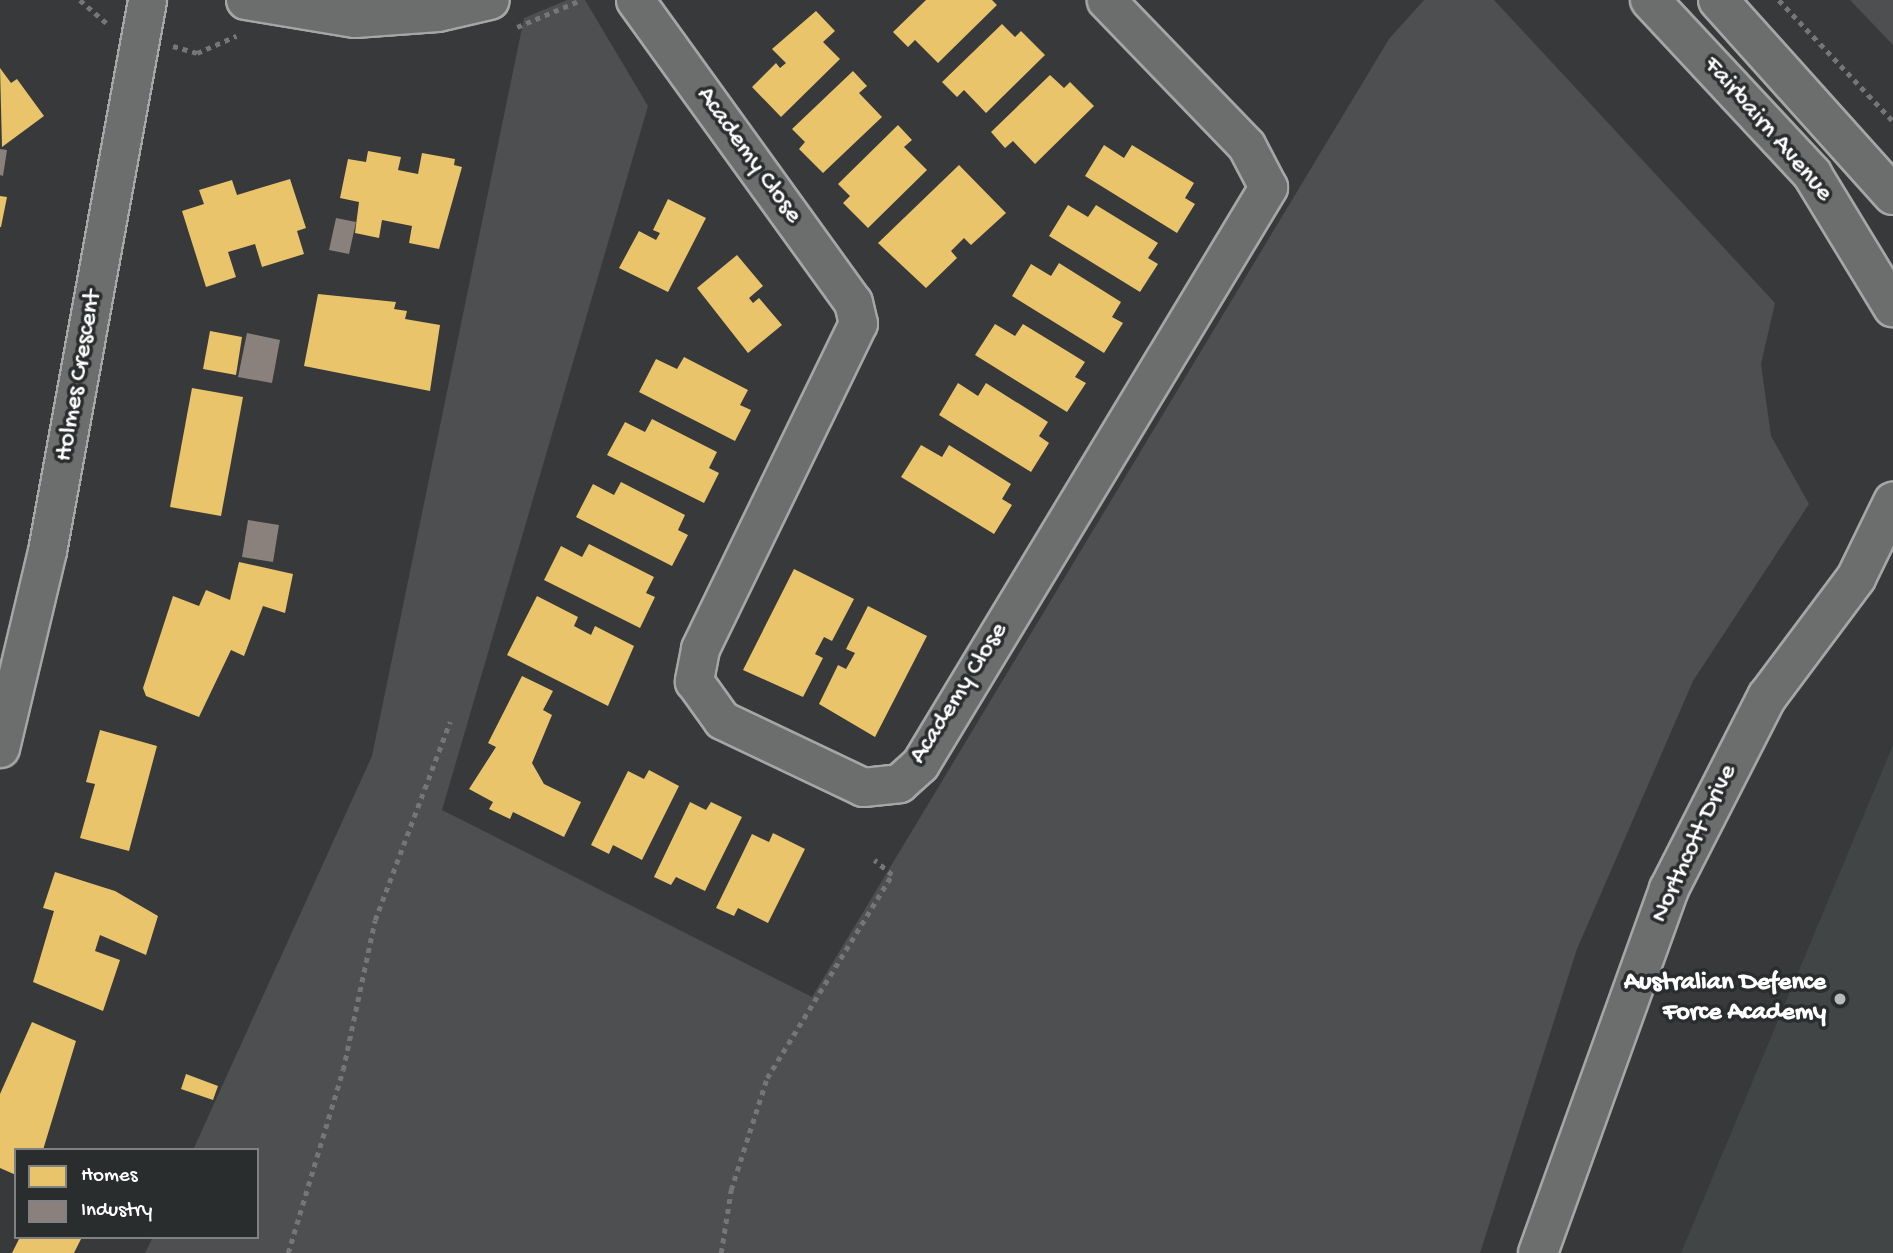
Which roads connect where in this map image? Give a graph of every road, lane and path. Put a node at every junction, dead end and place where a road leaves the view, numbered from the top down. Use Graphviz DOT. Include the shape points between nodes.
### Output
graph roads {
  1 [pos="146,0"];
  2 [pos="246,0"];
  3 [pos="490,0"];
  4 [pos="635,0"];
  5 [pos="1106,0"];
  6 [pos="1650,0"];
  7 [pos="1718,0"];
  8 [pos="1779,0"];
  9 [pos="1893,121"];
  10 [pos="1893,195"];
  11 [pos="1893,307"];
  12 [pos="1893,502"];
  13 [pos="1893,549"];
  14 [pos="1856,578"];
  15 [pos="450,722"];
  16 [pos="0,748"];
  17 [pos="874,860"];
  18 [pos="288,1253"];
  19 [pos="721,1253"];
  20 [pos="1538,1253"];
  1 -- 16 [label="street, Holmes Crescent" via="46,561"];
  2 -- 3 [label="street" via="355,18 438,12"];
  4 -- 5 [label="street, Academy Close" via="853,302 858,323 700,649 694,681 722,720 863,787 899,783 920,764 1268,187 1258,159"];
  6 -- 11 [label="street, Fairbairn Avenue" via="1812,174"];
  7 -- 10 [label="street, Fairbairn Avenue"];
  8 -- 9 [label="path"];
  12 -- 14 [label="street, Northcott Drive"];
  13 -- 14 [label="street, Northcott Drive"];
  14 -- 20 [label="street, Northcott Drive" via="1767,697 1669,889"];
  15 -- 18 [label="path" via="375,920 343,1070"];
  17 -- 19 [label="path" via="892,875 768,1079 731,1190"];
}
